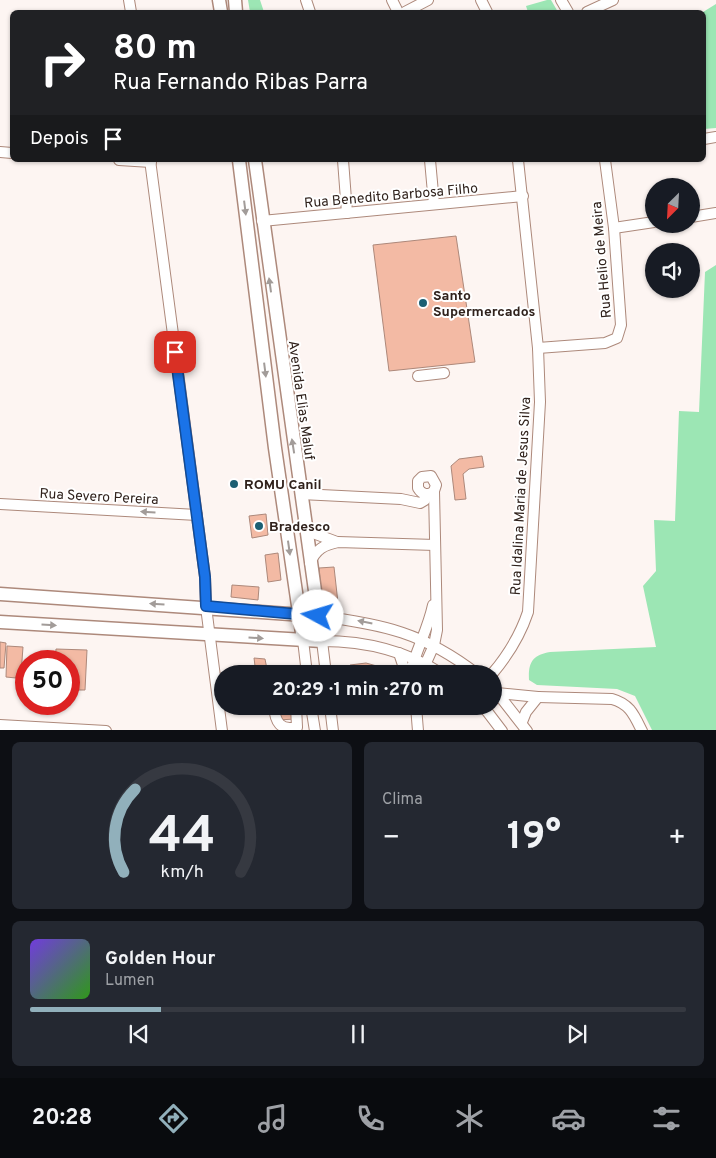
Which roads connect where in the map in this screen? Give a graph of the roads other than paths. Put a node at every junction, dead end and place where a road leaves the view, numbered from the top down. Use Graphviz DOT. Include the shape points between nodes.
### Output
graph roads {
  1 [pos="428,0"];
  2 [pos="613,0"];
  3 [pos="409,10"];
  4 [pos="591,10"];
  5 [pos="150,162"];
  6 [pos="239,162"];
  7 [pos="255,162"];
  8 [pos="342,162"];
  9 [pos="430,162"];
  10 [pos="518,162"];
  11 [pos="604,162"];
  12 [pos="523,196"];
  13 [pos="434,204"];
  14 [pos="347,213"];
  15 [pos="716,213"];
  16 [pos="700,216"];
  17 [pos="262,221"];
  18 [pos="645,223"];
  19 [pos="614,228"];
  20 [pos="538,348"];
  21 [pos="444,373"];
  22 [pos="418,376"];
  23 [pos="275,448"];
  24 [pos="300,494"];
  25 [pos="0,504"];
  26 [pos="197,515"];
  27 [pos="304,521"];
  28 [pos="338,542"];
  29 [pos="435,545"];
  30 [pos="310,564"];
  31 [pos="0,594"];
  32 [pos="206,606"];
  33 [pos="298,614"];
  34 [pos="318,616"];
  35 [pos="0,622"];
  36 [pos="432,628"];
  37 [pos="209,634"];
  38 [pos="417,637"];
  39 [pos="303,640"];
  40 [pos="322,641"];
  41 [pos="438,647"];
  42 [pos="399,653"];
  43 [pos="414,659"];
  44 [pos="306,665"];
  45 [pos="325,665"];
  46 [pos="403,665"];
  47 [pos="412,665"];
  48 [pos="419,665"];
  49 [pos="426,665"];
  50 [pos="464,665"];
  51 [pos="499,665"];
  52 [pos="502,691"];
  53 [pos="538,697"];
  54 [pos="502,699"];
  55 [pos="275,715"];
  56 [pos="296,715"];
  57 [pos="312,715"];
  58 [pos="331,715"];
  59 [pos="416,715"];
  60 [pos="490,715"];
  61 [pos="0,725"];
  62 [pos="524,726"];
  63 [pos="101,730"];
  64 [pos="106,730"];
  65 [pos="222,730"];
  66 [pos="315,730"];
  67 [pos="333,730"];
  68 [pos="418,730"];
  69 [pos="502,730"];
  70 [pos="642,730"];
  1 -- 3 [label="street"];
  2 -- 4 [label="street"];
  5 -- 26 [label="street"];
  6 -- 23 [label="main road, one-way"];
  7 -- 17 [label="main road, Avenida Elias Maluf"];
  8 -- 14 [label="street"];
  9 -- 13 [label="street"];
  10 -- 12 [label="street, Rua Idalina Maria de Jesus Silva"];
  11 -- 19 [label="street, Rua Helio de Meira"];
  12 -- 13 [label="street, Rua Benedito Barbosa Filho"];
  12 -- 20 [label="street, Rua Idalina Maria de Jesus Silva"];
  13 -- 14 [label="street, Rua Benedito Barbosa Filho"];
  14 -- 17 [label="street, Rua Benedito Barbosa Filho"];
  15 -- 16 [label="street"];
  24 -- 17 [label="main road, Avenida Elias Maluf, one-way"];
  18 -- 19 [label="street"];
  19 -- 20 [label="street, Rua Helio de Meira" via="621,325 617,338 605,343"];
  20 -- 51 [label="street, Rua Idalina Maria de Jesus Silva" via="539,447 528,612 522,631"];
  21 -- 22 [label="street"];
  23 -- 24 [label="main road" via="286,489"];
  23 -- 33 [label="main road, one-way"];
  24 -- 27 [label="main road, Avenida Elias Maluf"];
  24 -- 29 [label="street" via="401,500 428,493 435,510"];
  26 -- 25 [label="street, Rua Severo Pereira, one-way"];
  26 -- 32 [label="street"];
  27 -- 28 [label="street" via="313,532"];
  27 -- 30 [label="main road, Avenida Elias Maluf"];
  28 -- 29 [label="street"];
  28 -- 30 [label="street" via="316,551"];
  29 -- 36 [label="street"];
  30 -- 34 [label="main road, Avenida Elias Maluf"];
  32 -- 31 [label="main road, one-way"];
  32 -- 33 [label="main road"];
  32 -- 37 [label="street"];
  33 -- 34 [label="main road"];
  33 -- 39 [label="main road"];
  38 -- 34 [label="street, one-way" via="371,623"];
  34 -- 40 [label="main road, Avenida Elias Maluf"];
  35 -- 37 [label="main road, one-way"];
  36 -- 38 [label="street"];
  36 -- 41 [label="street"];
  37 -- 39 [label="main road, one-way"];
  37 -- 65 [label="street"];
  38 -- 41 [label="street"];
  38 -- 43 [label="street"];
  39 -- 40 [label="main road"];
  39 -- 44 [label="street"];
  40 -- 42 [label="street" via="353,641"];
  40 -- 45 [label="street, Avenida Elias Maluf"];
  41 -- 49 [label="street"];
  41 -- 50 [label="street"];
  42 -- 43 [label="street"];
  42 -- 46 [label="street"];
  43 -- 47 [label="street"];
  43 -- 48 [label="street"];
  52 -- 53 [label="street"];
  53 -- 62 [label="street" via="526,712"];
  53 -- 70 [label="street" via="612,699 624,703 633,712"];
  54 -- 62 [label="street"];
  55 -- 56 [label="street" via="282,727 290,729 297,727"];
  57 -- 66 [label="street"];
  58 -- 67 [label="street"];
  59 -- 68 [label="street"];
  60 -- 69 [label="street"];
  61 -- 63 [label="street"];
  63 -- 64 [label="street"];
}
